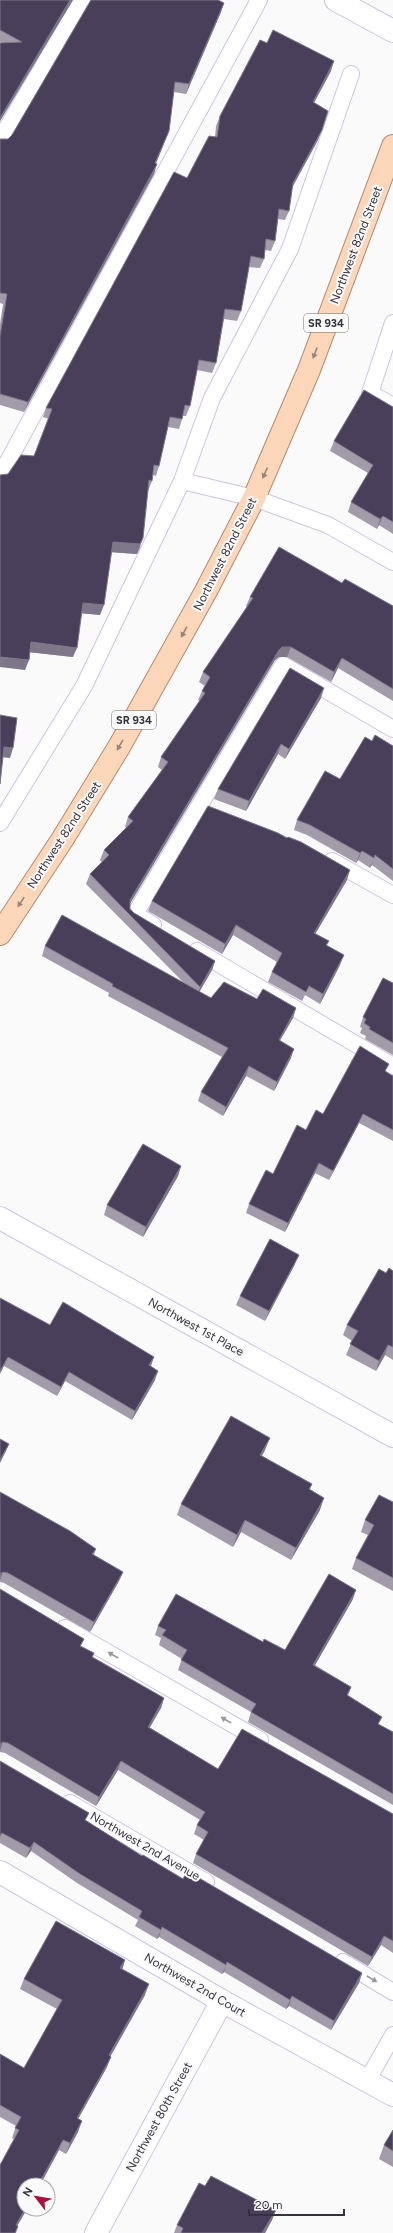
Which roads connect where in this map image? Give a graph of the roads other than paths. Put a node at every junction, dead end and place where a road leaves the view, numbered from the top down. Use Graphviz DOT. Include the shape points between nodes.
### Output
graph roads {
  1 [pos="82,0"];
  2 [pos="259,0"];
  3 [pos="336,0"];
  4 [pos="393,31"];
  5 [pos="351,74"];
  6 [pos="0,140"];
  7 [pos="393,146"];
  8 [pos="393,323"];
  9 [pos="393,406"];
  10 [pos="0,476"];
  11 [pos="182,481"];
  12 [pos="254,498"];
  13 [pos="393,562"];
  14 [pos="393,729"];
  15 [pos="0,823"];
  16 [pos="321,854"];
  17 [pos="393,895"];
  18 [pos="0,934"];
  19 [pos="393,1066"];
  20 [pos="0,1218"];
  21 [pos="393,1436"];
  22 [pos="48,1618"];
  23 [pos="276,1749"];
  24 [pos="55,1794"];
  25 [pos="0,1872"];
  26 [pos="221,1891"];
  27 [pos="331,1955"];
  28 [pos="393,1992"];
  29 [pos="222,2001"];
  30 [pos="393,2036"];
  31 [pos="367,2081"];
  32 [pos="393,2095"];
  33 [pos="96,2233"];
  1 -- 6 [label="lane"];
  2 -- 10 [label="lane"];
  3 -- 4 [label="street"];
  5 -- 11 [label="lane" via="290,249 212,398"];
  7 -- 12 [label="main road, Northwest 82nd Street / SR 934, one-way" via="309,370"];
  8 -- 9 [label="lane" via="370,392"];
  11 -- 12 [label="lane"];
  11 -- 15 [label="lane" via="84,686"];
  12 -- 13 [label="lane" via="328,524"];
  12 -- 18 [label="main road, Northwest 82nd Street / SR 934, one-way" via="206,591 119,747"];
  14 -- 19 [label="lane" via="283,665 208,807 136,914"];
  16 -- 17 [label="lane"];
  20 -- 21 [label="street, Northwest 1st Place"];
  23 -- 22 [label="lane, one-way"];
  24 -- 26 [label="lane, Northwest 2nd Avenue"];
  25 -- 29 [label="street, Northwest 2nd Court"];
  27 -- 28 [label="lane, one-way"];
  29 -- 31 [label="street, Northwest 2nd Court"];
  29 -- 33 [label="street, Northwest 80th Street"];
  30 -- 31 [label="lane"];
  31 -- 32 [label="street, Northwest 2nd Court"];
}
